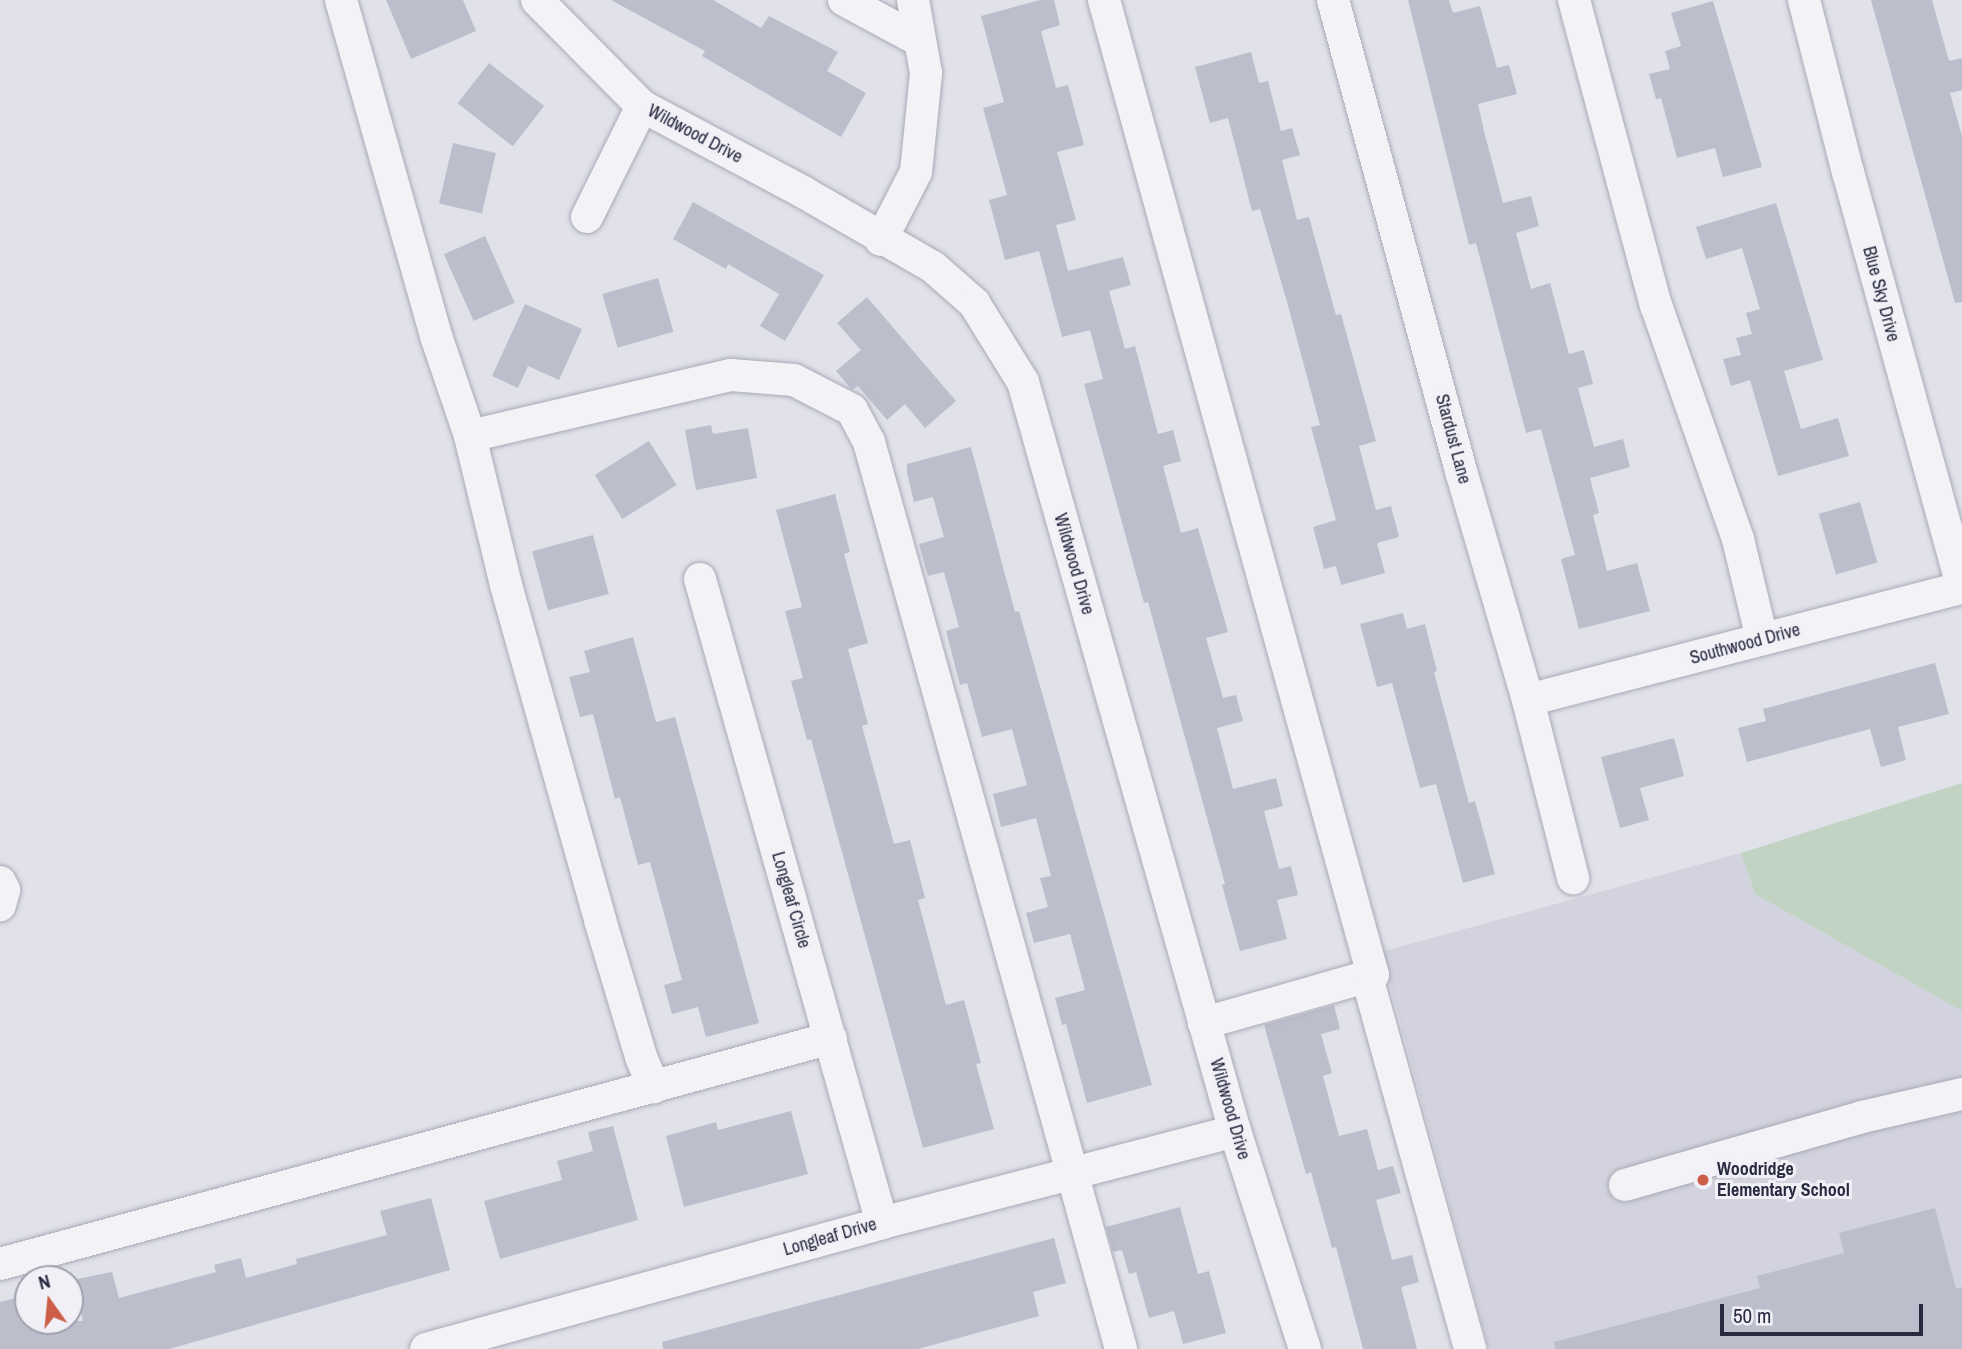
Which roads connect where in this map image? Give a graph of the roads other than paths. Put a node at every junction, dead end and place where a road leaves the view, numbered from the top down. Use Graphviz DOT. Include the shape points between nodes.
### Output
graph roads {
  1 [pos="341,0"];
  2 [pos="537,0"];
  3 [pos="844,0"];
  4 [pos="913,0"];
  5 [pos="1104,0"];
  6 [pos="1334,0"];
  7 [pos="1574,0"];
  8 [pos="1804,0"];
  9 [pos="920,41"];
  10 [pos="642,106"];
  11 [pos="587,217"];
  12 [pos="881,240"];
  13 [pos="470,436"];
  14 [pos="700,579"];
  15 [pos="1962,587"];
  16 [pos="1762,639"];
  17 [pos="1528,700"];
  18 [pos="1573,878"];
  19 [pos="0,882"];
  20 [pos="0,905"];
  21 [pos="1367,977"];
  22 [pos="1204,1023"];
  23 [pos="831,1038"];
  24 [pos="654,1087"];
  25 [pos="1962,1094"];
  26 [pos="1235,1131"];
  27 [pos="1074,1173"];
  28 [pos="1625,1185"];
  29 [pos="882,1223"];
  30 [pos="0,1264"];
  31 [pos="426,1349"];
  32 [pos="1122,1349"];
  33 [pos="1305,1349"];
  34 [pos="1471,1349"];
  1 -- 13 [label="street" via="436,336"];
  2 -- 10 [label="street, Wildwood Drive"];
  3 -- 9 [label="street"];
  4 -- 9 [label="street"];
  5 -- 21 [label="street" via="1373,975"];
  6 -- 17 [label="street, Stardust Lane"];
  7 -- 16 [label="street" via="1656,305 1738,539"];
  8 -- 15 [label="street, Blue Sky Drive"];
  9 -- 12 [label="street" via="926,72 916,172"];
  10 -- 11 [label="street"];
  10 -- 12 [label="street, Wildwood Drive" via="803,192"];
  12 -- 22 [label="street, Wildwood Drive" via="933,267 974,303 1023,382"];
  13 -- 24 [label="street" via="506,585 600,920 640,1057"];
  13 -- 27 [label="street" via="731,375 794,380 852,410 869,442"];
  14 -- 23 [label="street, Longleaf Circle"];
  15 -- 16 [label="street, Southwood Drive"];
  16 -- 17 [label="street, Southwood Drive"];
  17 -- 18 [label="street, Stardust Lane"];
  19 -- 20 [label="street" via="4,890"];
  21 -- 22 [label="street"];
  21 -- 34 [label="street"];
  22 -- 26 [label="street, Wildwood Drive"];
  23 -- 24 [label="street"];
  23 -- 29 [label="street, Longleaf Circle"];
  24 -- 30 [label="street"];
  25 -- 28 [label="street" via="1862,1117"];
  26 -- 27 [label="street, Longleaf Drive"];
  26 -- 33 [label="street, Wildwood Drive"];
  27 -- 29 [label="street, Longleaf Drive"];
  27 -- 32 [label="street"];
  29 -- 31 [label="street, Longleaf Drive"];
}
